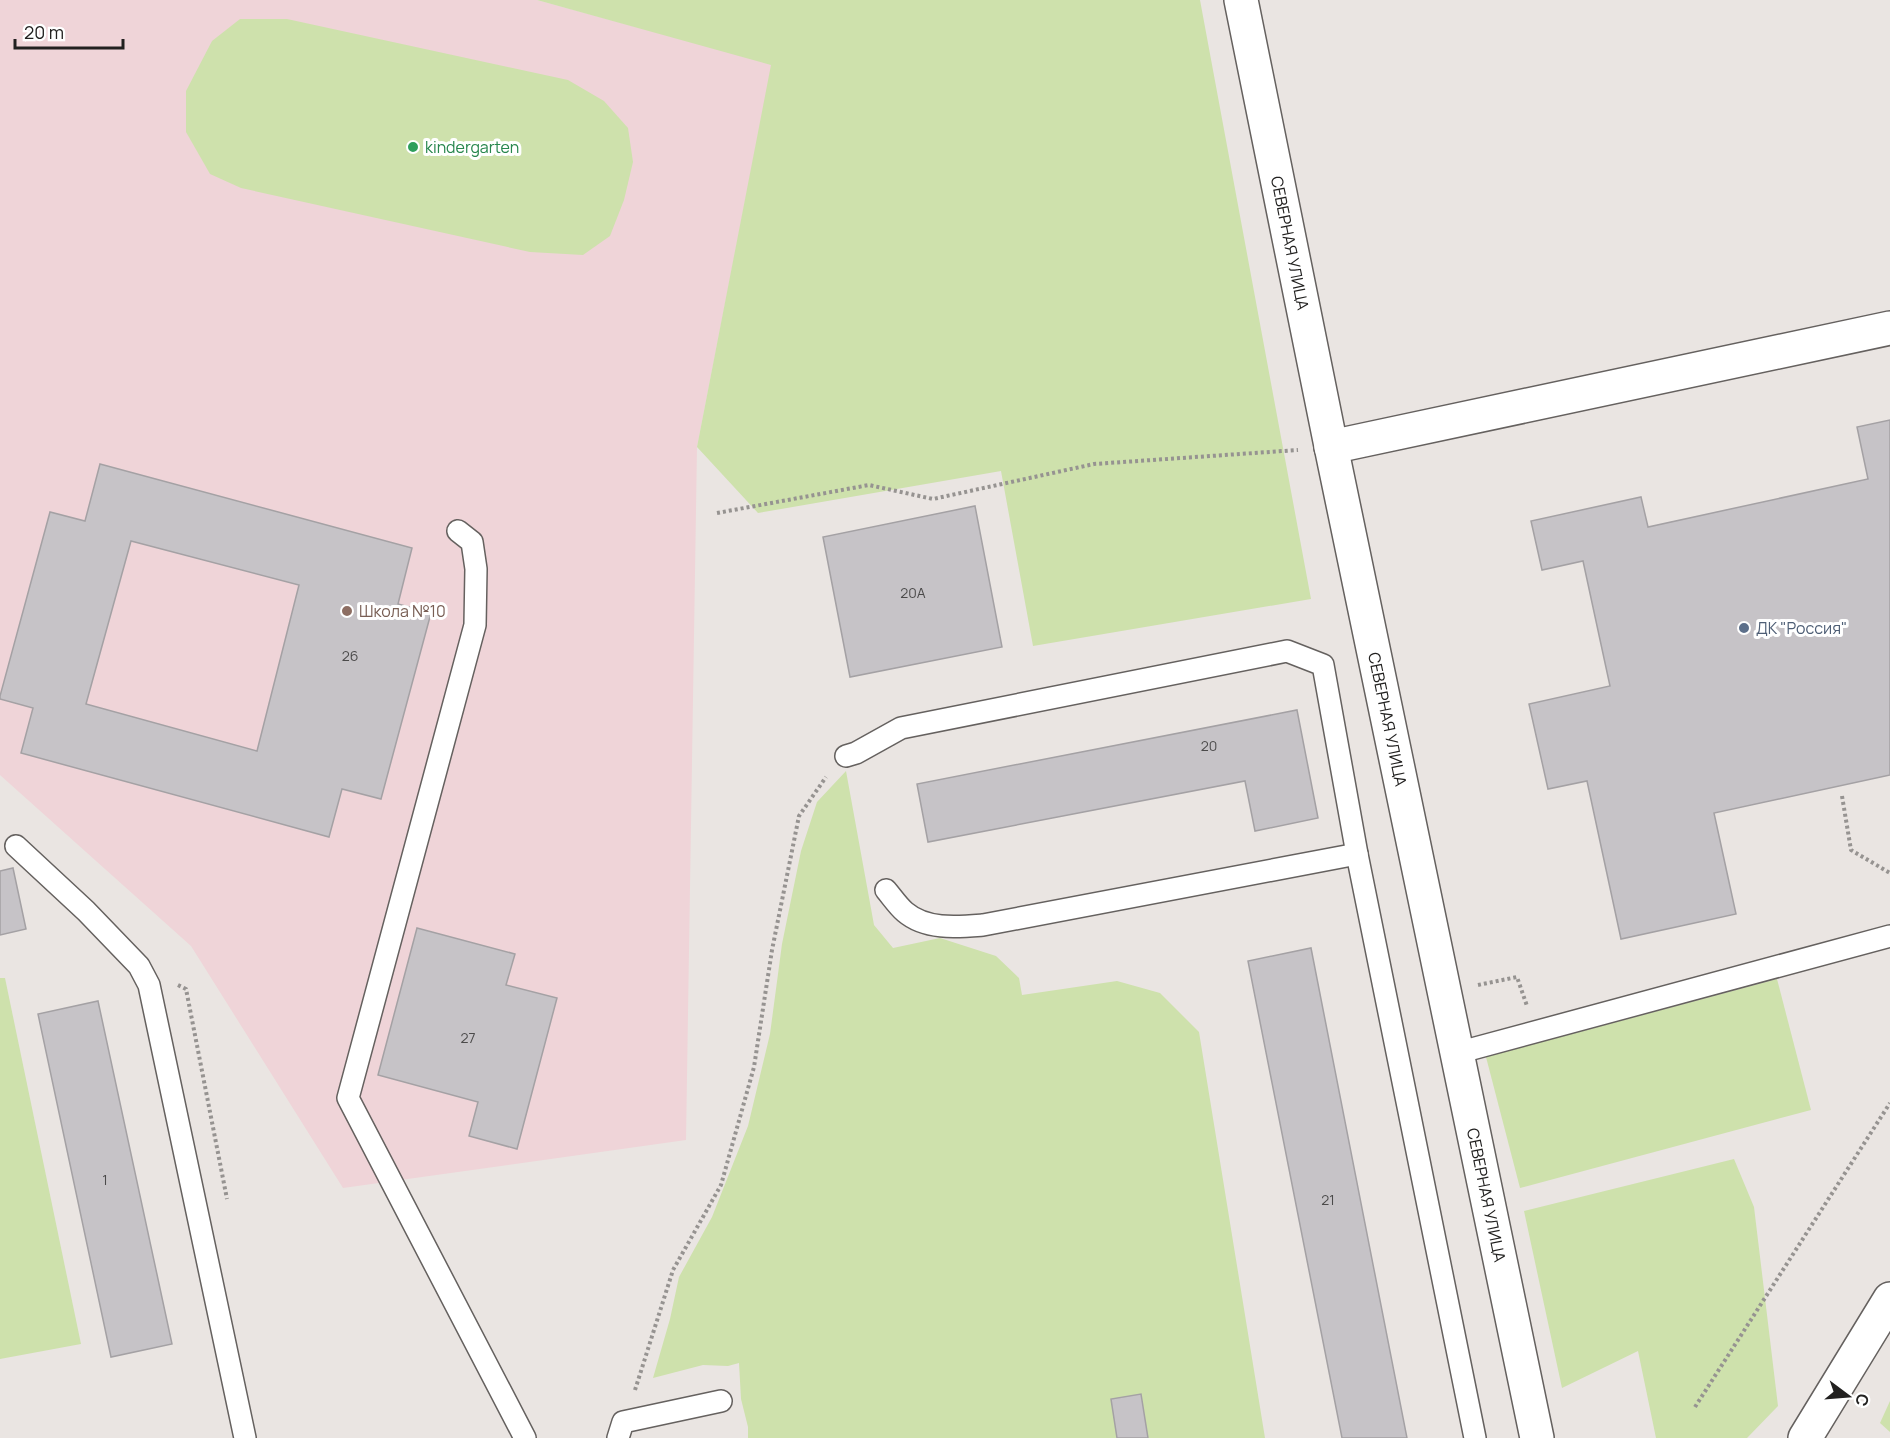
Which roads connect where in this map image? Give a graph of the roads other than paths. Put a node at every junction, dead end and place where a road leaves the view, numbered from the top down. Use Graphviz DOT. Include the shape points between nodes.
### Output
graph roads {
  1 [pos="1241,0"];
  2 [pos="1890,328"];
  3 [pos="1331,447"];
  4 [pos="458,531"];
  5 [pos="846,756"];
  6 [pos="16,846"];
  7 [pos="1357,854"];
  8 [pos="886,890"];
  9 [pos="1890,936"];
  10 [pos="1457,1053"];
  11 [pos="1890,1299"];
  12 [pos="721,1401"];
  13 [pos="620,1430"];
  14 [pos="1540,1432"];
  15 [pos="1808,1437"];
  16 [pos="245,1438"];
  17 [pos="525,1438"];
  18 [pos="1475,1438"];
  1 -- 3 [label="street, СЕВЕРНАЯ УЛИЦА"];
  2 -- 3 [label="street"];
  3 -- 10 [label="street, СЕВЕРНАЯ УЛИЦА"];
  4 -- 17 [label="lane" via="472,542 476,568 475,626 348,1098"];
  5 -- 7 [label="lane" via="901,728 1287,651 1323,665"];
  6 -- 16 [label="lane" via="139,966 149,985"];
  7 -- 8 [label="lane" via="959,927 930,925 906,913"];
  7 -- 18 [label="lane"];
  9 -- 10 [label="lane"];
  10 -- 14 [label="street, СЕВЕРНАЯ УЛИЦА"];
  11 -- 15 [label="street"];
  12 -- 13 [label="lane"];
}
